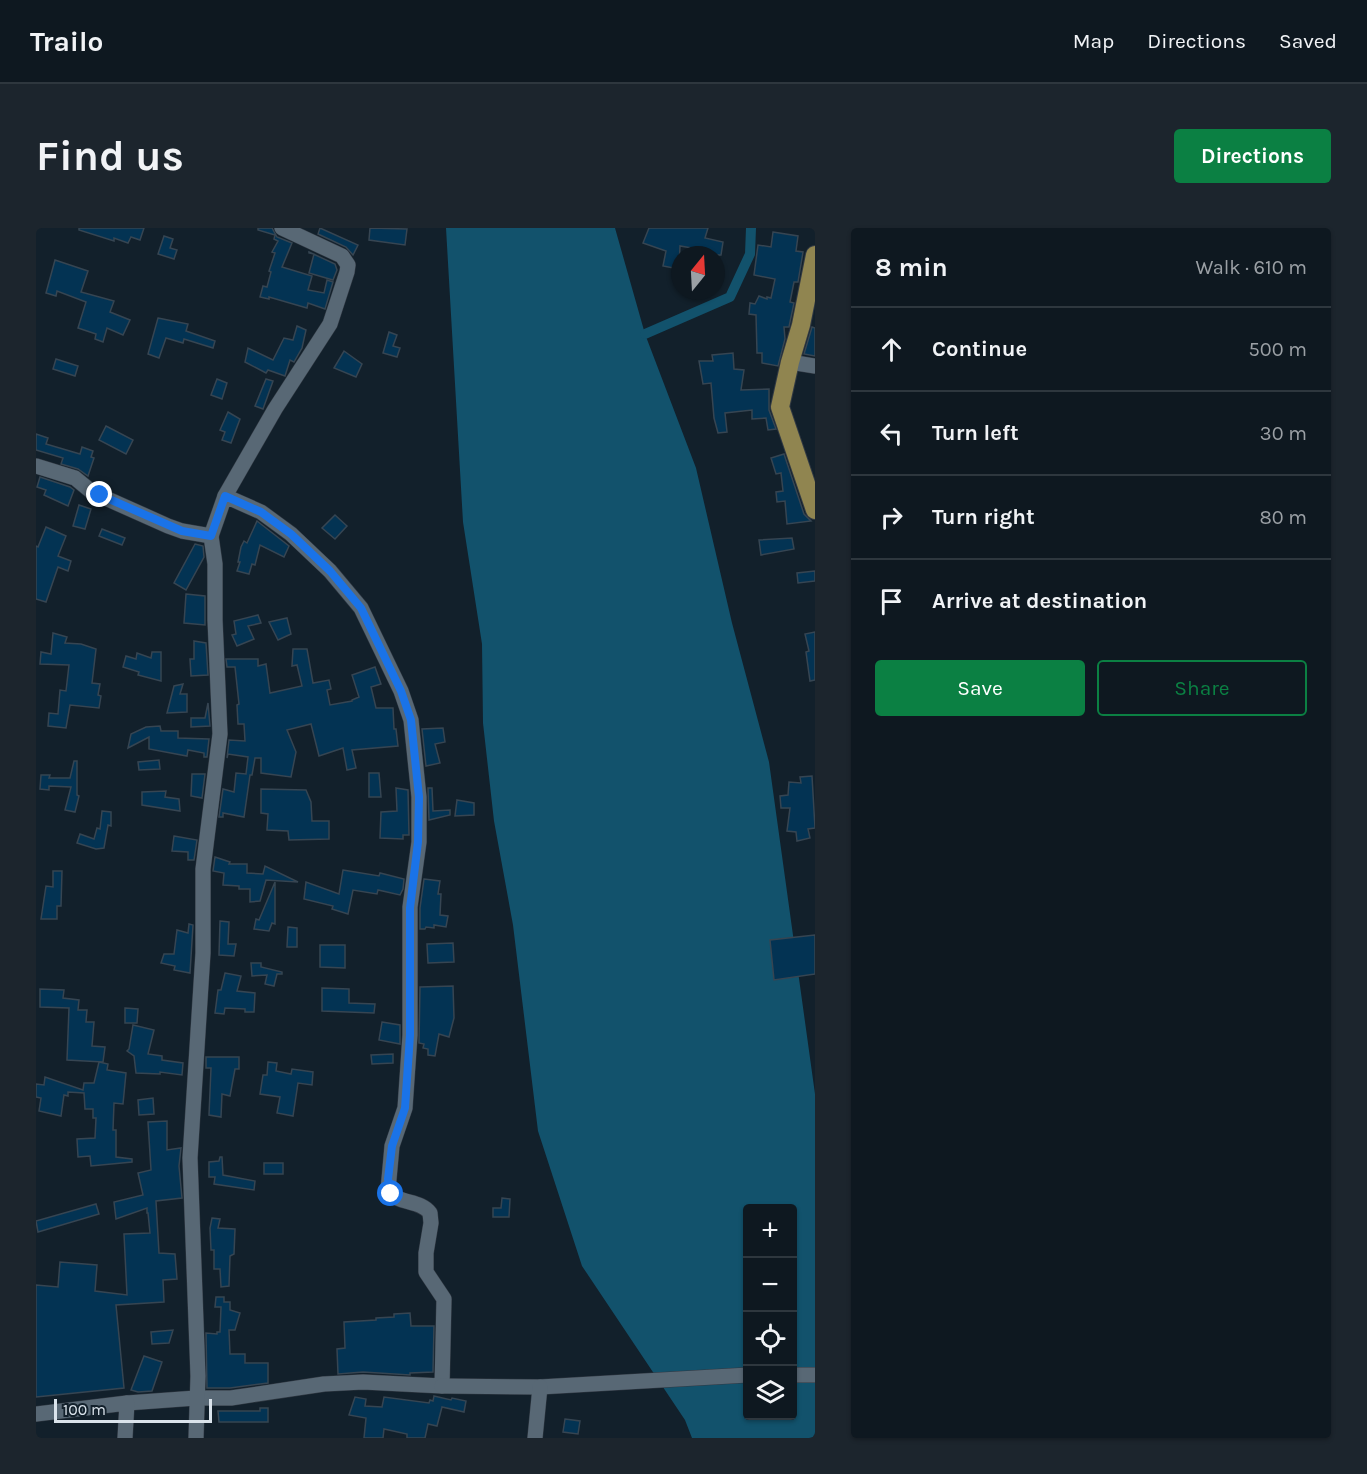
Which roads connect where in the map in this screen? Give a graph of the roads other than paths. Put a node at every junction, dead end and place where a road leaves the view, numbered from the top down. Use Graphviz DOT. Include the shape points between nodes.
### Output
graph roads {
  1 [pos="282,228"];
  2 [pos="815,255"];
  3 [pos="812,288"];
  4 [pos="790,362"];
  5 [pos="815,366"];
  6 [pos="36,466"];
  7 [pos="225,496"];
  8 [pos="815,510"];
  9 [pos="211,536"];
  10 [pos="743,1375"];
  11 [pos="797,1375"];
  12 [pos="815,1375"];
  13 [pos="442,1386"];
  14 [pos="548,1386"];
  15 [pos="196,1398"];
  16 [pos="127,1403"];
  17 [pos="36,1414"];
  18 [pos="125,1438"];
  19 [pos="196,1438"];
  20 [pos="535,1438"];
  1 -- 7 [label="street" via="342,256 348,265 347,272 330,324"];
  2 -- 3 [label="main road"];
  3 -- 4 [label="main road"];
  4 -- 5 [label="street"];
  4 -- 8 [label="main road" via="780,407"];
  6 -- 9 [label="street" via="75,478 92,492 168,526"];
  7 -- 9 [label="street"];
  7 -- 13 [label="street" via="261,512 291,534 361,608 411,720 419,797 410,908 410,1035 405,1108 392,1146 388,1190 430,1213 426,1272 444,1299"];
  9 -- 15 [label="street" via="220,734 203,869 203,953 190,1158"];
  10 -- 14 [label="street"];
  11 -- 12 [label="street"];
  13 -- 14 [label="street"];
  13 -- 15 [label="street" via="363,1382 231,1398"];
  14 -- 20 [label="street"];
  15 -- 16 [label="street"];
  15 -- 19 [label="street"];
  16 -- 17 [label="street"];
  16 -- 18 [label="street"];
}
